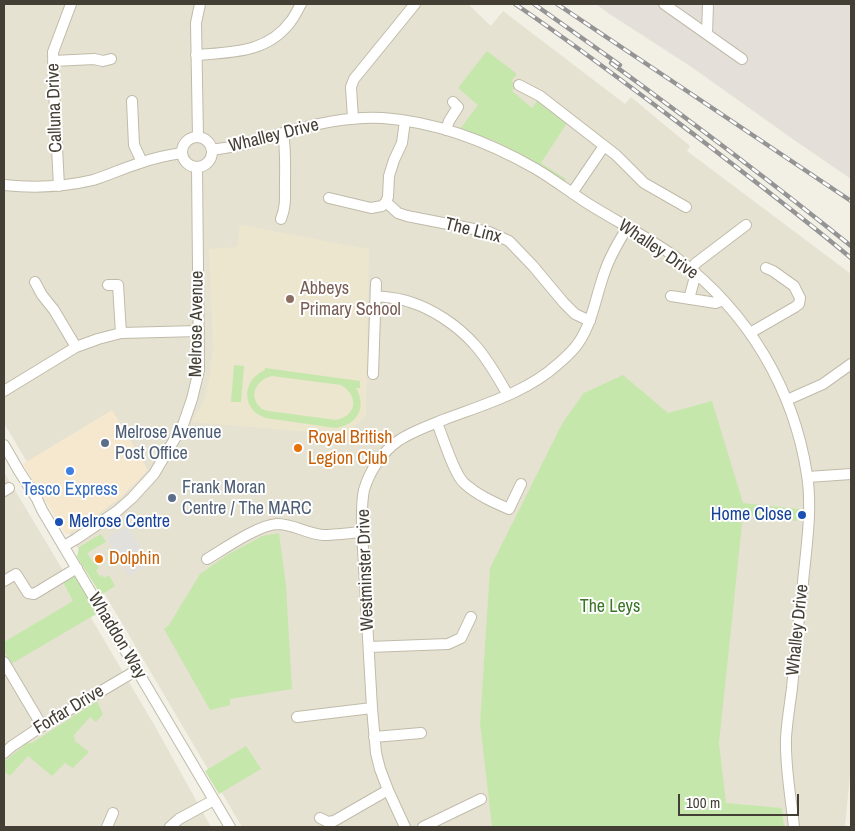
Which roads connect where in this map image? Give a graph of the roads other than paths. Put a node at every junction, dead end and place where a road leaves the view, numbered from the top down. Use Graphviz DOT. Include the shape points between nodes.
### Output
graph roads {
  1 [pos="71,4"];
  2 [pos="200,4"];
  3 [pos="301,4"];
  4 [pos="415,4"];
  5 [pos="664,4"];
  6 [pos="708,4"];
  7 [pos="707,34"];
  8 [pos="196,55"];
  9 [pos="112,59"];
  10 [pos="742,59"];
  11 [pos="53,61"];
  12 [pos="519,85"];
  13 [pos="132,101"];
  14 [pos="453,102"];
  15 [pos="353,119"];
  16 [pos="405,121"];
  17 [pos="446,130"];
  18 [pos="283,133"];
  19 [pos="198,136"];
  20 [pos="604,146"];
  21 [pos="212,150"];
  22 [pos="182,153"];
  23 [pos="142,162"];
  24 [pos="197,167"];
  25 [pos="4,185"];
  26 [pos="59,186"];
  27 [pos="572,193"];
  28 [pos="329,198"];
  29 [pos="386,202"];
  30 [pos="686,207"];
  31 [pos="281,219"];
  32 [pos="746,225"];
  33 [pos="628,228"];
  34 [pos="766,268"];
  35 [pos="693,271"];
  36 [pos="35,282"];
  37 [pos="376,283"];
  38 [pos="108,285"];
  39 [pos="376,296"];
  40 [pos="671,296"];
  41 [pos="689,299"];
  42 [pos="723,300"];
  43 [pos="590,321"];
  44 [pos="199,332"];
  45 [pos="121,333"];
  46 [pos="750,333"];
  47 [pos="76,347"];
  48 [pos="851,364"];
  49 [pos="373,374"];
  50 [pos="4,391"];
  51 [pos="508,395"];
  52 [pos="787,400"];
  53 [pos="437,422"];
  54 [pos="4,445"];
  55 [pos="851,474"];
  56 [pos="808,477"];
  57 [pos="521,484"];
  58 [pos="362,532"];
  59 [pos="64,546"];
  60 [pos="207,559"];
  61 [pos="77,568"];
  62 [pos="4,581"];
  63 [pos="471,618"];
  64 [pos="369,647"];
  65 [pos="4,662"];
  66 [pos="137,670"];
  67 [pos="372,708"];
  68 [pos="297,717"];
  69 [pos="42,726"];
  70 [pos="421,733"];
  71 [pos="374,737"];
  72 [pos="4,753"];
  73 [pos="388,790"];
  74 [pos="481,799"];
  75 [pos="214,800"];
  76 [pos="113,813"];
  77 [pos="320,818"];
  78 [pos="107,827"];
  79 [pos="170,827"];
  80 [pos="230,827"];
  81 [pos="405,827"];
  82 [pos="423,827"];
  83 [pos="794,827"];
  1 -- 11 [label="street, Calluna Drive" via="53,52"];
  2 -- 8 [label="street" via="196,23"];
  3 -- 8 [label="street" via="291,21 275,37 257,47 240,52"];
  4 -- 15 [label="street" via="354,79 351,87"];
  5 -- 7 [label="street"];
  6 -- 7 [label="street"];
  7 -- 10 [label="street"];
  8 -- 19 [label="street"];
  9 -- 11 [label="street"];
  11 -- 26 [label="street, Calluna Drive"];
  12 -- 20 [label="street" via="540,96"];
  13 -- 23 [label="street" via="134,145"];
  14 -- 17 [label="street" via="458,106"];
  15 -- 16 [label="street, Whalley Drive"];
  15 -- 18 [label="street, Whalley Drive"];
  16 -- 17 [label="street, Whalley Drive"];
  16 -- 29 [label="street" via="402,142 389,176"];
  17 -- 27 [label="street, Whalley Drive" via="510,155"];
  18 -- 21 [label="street, Whalley Drive"];
  18 -- 31 [label="street" via="285,210"];
  19 -- 21 [label="street" via="206,139"];
  19 -- 22 [label="street" via="184,143"];
  20 -- 27 [label="street"];
  20 -- 30 [label="street" via="644,183"];
  21 -- 24 [label="street" via="210,160"];
  22 -- 23 [label="street"];
  22 -- 24 [label="street" via="188,164"];
  23 -- 26 [label="street" via="93,180"];
  24 -- 44 [label="street, Melrose Avenue"];
  25 -- 26 [label="street"];
  27 -- 33 [label="street, Whalley Drive"];
  28 -- 29 [label="street" via="371,208"];
  29 -- 43 [label="street, The Linx" via="407,216 489,232 509,241 575,314"];
  32 -- 35 [label="street" via="696,263"];
  33 -- 35 [label="street, Whalley Drive"];
  33 -- 43 [label="street, Westminster Drive" via="605,270"];
  34 -- 46 [label="street" via="794,286 800,298 799,304"];
  35 -- 41 [label="street"];
  35 -- 42 [label="street, Whalley Drive"];
  36 -- 47 [label="street"];
  37 -- 39 [label="street"];
  38 -- 45 [label="street" via="118,285"];
  39 -- 49 [label="street"];
  39 -- 51 [label="street" via="410,301 454,325 475,344"];
  40 -- 41 [label="street"];
  41 -- 42 [label="street" via="716,303"];
  42 -- 46 [label="street, Whalley Drive"];
  43 -- 51 [label="street, Westminster Drive" via="579,343 557,365 536,381"];
  44 -- 45 [label="street"];
  44 -- 59 [label="street, Melrose Avenue" via="199,370 192,399 183,425 154,474 116,512"];
  45 -- 47 [label="street"];
  46 -- 52 [label="street, Whalley Drive" via="773,369"];
  47 -- 50 [label="street"];
  48 -- 52 [label="street" via="823,384"];
  51 -- 53 [label="street, Westminster Drive"];
  52 -- 56 [label="street, Whalley Drive"];
  53 -- 57 [label="street" via="463,482 508,509"];
  53 -- 58 [label="street, Westminster Drive" via="398,441 384,453 365,489"];
  54 -- 59 [label="street, Whaddon Way"];
  55 -- 56 [label="street"];
  56 -- 83 [label="street, Whalley Drive" via="809,518 786,737"];
  58 -- 60 [label="street" via="322,535 276,524"];
  58 -- 64 [label="street, Westminster Drive"];
  59 -- 61 [label="street, Whaddon Way"];
  61 -- 62 [label="street" via="34,594 28,593 16,574"];
  61 -- 66 [label="street, Whaddon Way"];
  63 -- 64 [label="street" via="461,638 448,644"];
  64 -- 67 [label="street, Westminster Drive"];
  65 -- 69 [label="street"];
  66 -- 69 [label="street, Forfar Drive"];
  66 -- 75 [label="street, Whaddon Way"];
  67 -- 68 [label="street"];
  67 -- 71 [label="street, Westminster Drive"];
  69 -- 72 [label="street, Forfar Drive"];
  70 -- 71 [label="street"];
  71 -- 73 [label="street, Westminster Drive"];
  73 -- 77 [label="street" via="334,821"];
  73 -- 81 [label="street, Westminster Drive"];
  74 -- 82 [label="street"];
  75 -- 79 [label="street"];
  75 -- 80 [label="street, Whaddon Way"];
  76 -- 78 [label="street"];
}
